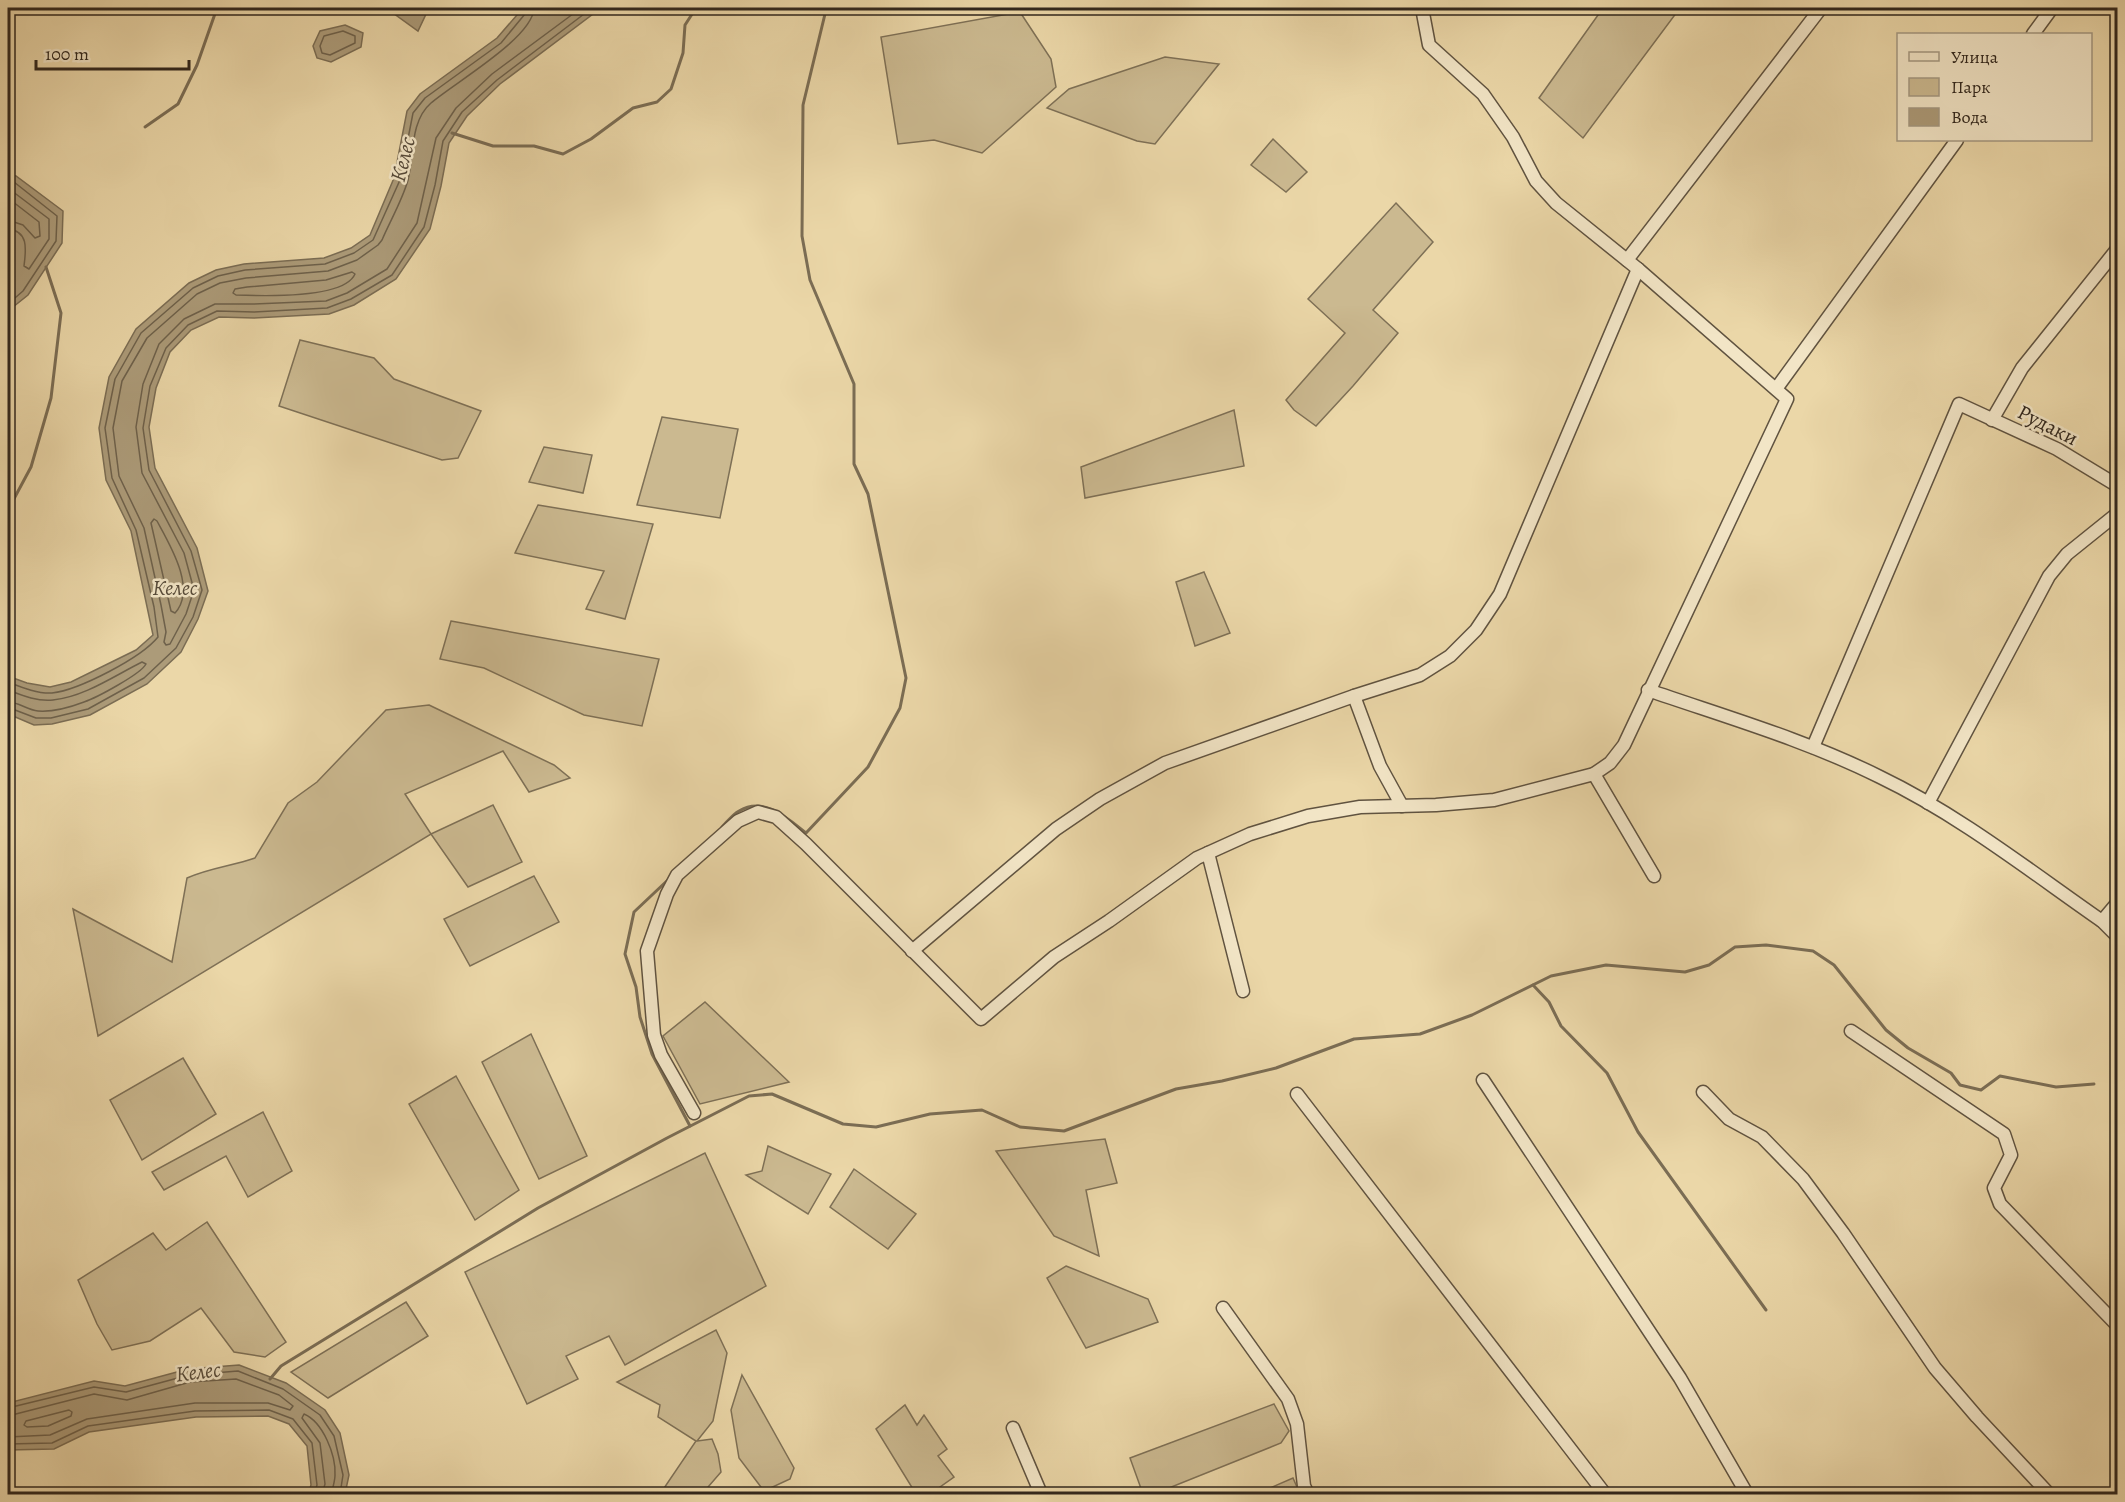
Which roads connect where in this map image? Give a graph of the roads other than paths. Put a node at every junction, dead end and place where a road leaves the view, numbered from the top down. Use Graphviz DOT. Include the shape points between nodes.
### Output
graph roads {
  1 [pos="1422,8"];
  2 [pos="1821,8"];
  3 [pos="2052,8"];
  4 [pos="2033,33"];
  5 [pos="1956,141"];
  6 [pos="2118,248"];
  7 [pos="1627,260"];
  8 [pos="1638,268"];
  9 [pos="1776,389"];
  10 [pos="1992,420"];
  11 [pos="2118,486"];
  12 [pos="2118,513"];
  13 [pos="1648,690"];
  14 [pos="1354,696"];
  15 [pos="1813,747"];
  16 [pos="1594,774"];
  17 [pos="1928,803"];
  18 [pos="1402,806"];
  19 [pos="1208,853"];
  20 [pos="1654,876"];
  21 [pos="2118,902"];
  22 [pos="2102,921"];
  23 [pos="2118,937"];
  24 [pos="912,951"];
  25 [pos="1243,991"];
  26 [pos="1851,1031"];
  27 [pos="1483,1080"];
  28 [pos="1703,1092"];
  29 [pos="1298,1094"];
  30 [pos="694,1113"];
  31 [pos="1223,1308"];
  32 [pos="2118,1326"];
  33 [pos="1014,1428"];
  34 [pos="1041,1494"];
  35 [pos="1308,1494"];
  36 [pos="1605,1494"];
  37 [pos="1747,1494"];
  38 [pos="2049,1494"];
  1 -- 7 [label="street" via="1429,45 1483,94 1513,137 1536,181 1556,203"];
  2 -- 7 [label="street"];
  3 -- 4 [label="street"];
  5 -- 9 [label="street"];
  6 -- 10 [label="street" via="2022,368"];
  7 -- 8 [label="street"];
  8 -- 9 [label="street"];
  8 -- 14 [label="street" via="1500,594 1476,630 1450,656 1420,675"];
  9 -- 13 [label="street" via="1787,399"];
  10 -- 11 [label="street, Рудаки" via="2057,449"];
  10 -- 15 [label="street, Рудаки" via="1959,404"];
  12 -- 17 [label="street" via="2067,554 2049,576"];
  13 -- 15 [label="street"];
  13 -- 16 [label="street" via="1624,745 1610,763"];
  14 -- 18 [label="street" via="1380,766"];
  14 -- 24 [label="street" via="1165,763 1100,799 1056,829"];
  15 -- 17 [label="street"];
  16 -- 18 [label="street" via="1494,800"];
  16 -- 20 [label="street"];
  17 -- 22 [label="street"];
  18 -- 19 [label="street" via="1360,807 1308,816 1250,834"];
  19 -- 24 [label="street" via="1054,957 981,1019"];
  19 -- 25 [label="street"];
  21 -- 22 [label="street"];
  22 -- 23 [label="street"];
  24 -- 30 [label="street" via="776,817 758,812 738,821 677,875 647,951 654,1035"];
  26 -- 32 [label="street" via="2004,1134 2011,1155 1994,1188 2000,1204"];
  27 -- 37 [label="street" via="1680,1378"];
  28 -- 38 [label="street" via="1729,1119 1762,1137 1803,1179 1935,1368"];
  29 -- 36 [label="street"];
  31 -- 35 [label="street" via="1288,1399 1297,1424"];
  33 -- 34 [label="street"];
}
